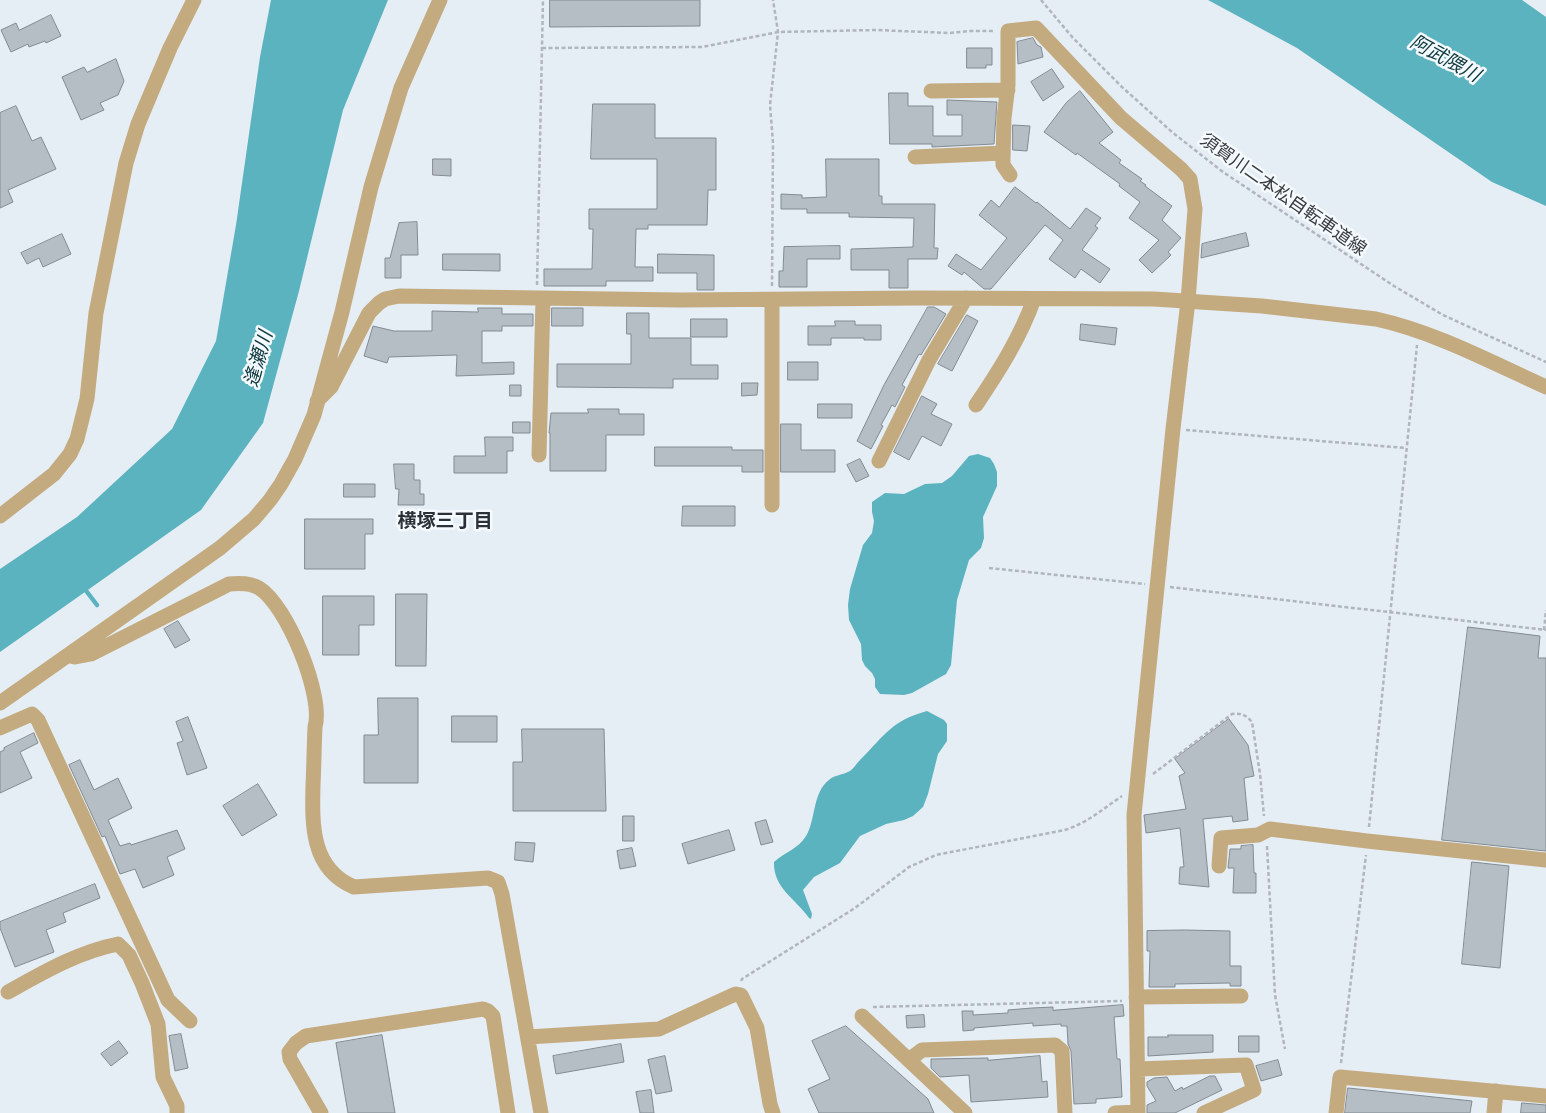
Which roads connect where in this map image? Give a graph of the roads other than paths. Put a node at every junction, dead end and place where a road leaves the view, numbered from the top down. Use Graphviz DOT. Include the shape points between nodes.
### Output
graph roads {
  1 [pos="194,0"];
  2 [pos="440,0"];
  3 [pos="1008,90"];
  4 [pos="931,92"];
  5 [pos="1003,154"];
  6 [pos="914,157"];
  7 [pos="1010,175"];
  8 [pos="966,298"];
  9 [pos="539,299"];
  10 [pos="1034,299"];
  11 [pos="772,300"];
  12 [pos="1188,301"];
  13 [pos="1546,387"];
  14 [pos="317,401"];
  15 [pos="976,405"];
  16 [pos="540,455"];
  17 [pos="879,461"];
  18 [pos="772,505"];
  19 [pos="0,516"];
  20 [pos="68,656"];
  21 [pos="0,703"];
  22 [pos="0,728"];
  23 [pos="1546,860"];
  24 [pos="1219,866"];
  25 [pos="8,992"];
  26 [pos="1241,996"];
  27 [pos="1136,999"];
  28 [pos="862,1016"];
  29 [pos="190,1021"];
  30 [pos="528,1037"];
  31 [pos="909,1060"];
  32 [pos="1138,1069"];
  33 [pos="1496,1090"];
  34 [pos="1546,1096"];
  35 [pos="177,1113"];
  36 [pos="321,1113"];
  37 [pos="508,1113"];
  38 [pos="541,1113"];
  39 [pos="773,1113"];
  40 [pos="966,1113"];
  41 [pos="1065,1113"];
  42 [pos="1114,1113"];
  43 [pos="1138,1113"];
  44 [pos="1204,1113"];
  45 [pos="1336,1113"];
  46 [pos="1494,1113"];
  1 -- 19 [label="street" via="138,124 126,163 96,312 87,399 77,439 54,474"];
  2 -- 14 [label="street" via="401,88 371,187"];
  3 -- 4 [label="street"];
  3 -- 5 [label="street"];
  3 -- 12 [label="street" via="1008,32 1036,28 1121,118 1190,179 1195,209"];
  5 -- 6 [label="street"];
  5 -- 7 [label="street" via="1003,165"];
  8 -- 10 [label="street"];
  8 -- 11 [label="street"];
  8 -- 17 [label="street" via="929,360"];
  9 -- 11 [label="street"];
  9 -- 14 [label="street" via="423,296 385,299 369,314 331,387"];
  9 -- 16 [label="street"];
  10 -- 12 [label="street"];
  10 -- 15 [label="street" via="1012,349"];
  11 -- 18 [label="street"];
  12 -- 13 [label="street" via="1262,306 1394,323 1446,342"];
  12 -- 27 [label="street" via="1134,815"];
  14 -- 20 [label="street" via="295,459 254,519 220,548"];
  20 -- 21 [label="street"];
  20 -- 30 [label="street" via="91,654 229,584 261,588 282,613 304,660 315,700 312,820 316,844 330,870 354,887 488,878 498,882"];
  22 -- 29 [label="street" via="32,714 38,720 168,1000"];
  23 -- 24 [label="street" via="1270,829 1258,835 1221,838"];
  25 -- 35 [label="street" via="69,959 118,944 129,955 158,1024 163,1077 177,1106"];
  26 -- 27 [label="street"];
  27 -- 32 [label="street"];
  28 -- 31 [label="street"];
  30 -- 38 [label="street"];
  30 -- 39 [label="street" via="659,1029 736,994 742,995 757,1028"];
  31 -- 40 [label="street"];
  31 -- 41 [label="street" via="922,1050 1054,1045 1062,1052"];
  32 -- 43 [label="street"];
  32 -- 44 [label="street" via="1246,1065 1254,1090"];
  33 -- 34 [label="street"];
  33 -- 45 [label="street" via="1340,1077"];
  33 -- 46 [label="street"];
  36 -- 37 [label="street" via="290,1059 289,1052 306,1036 483,1009 493,1016"];
  42 -- 43 [label="street"];
}
